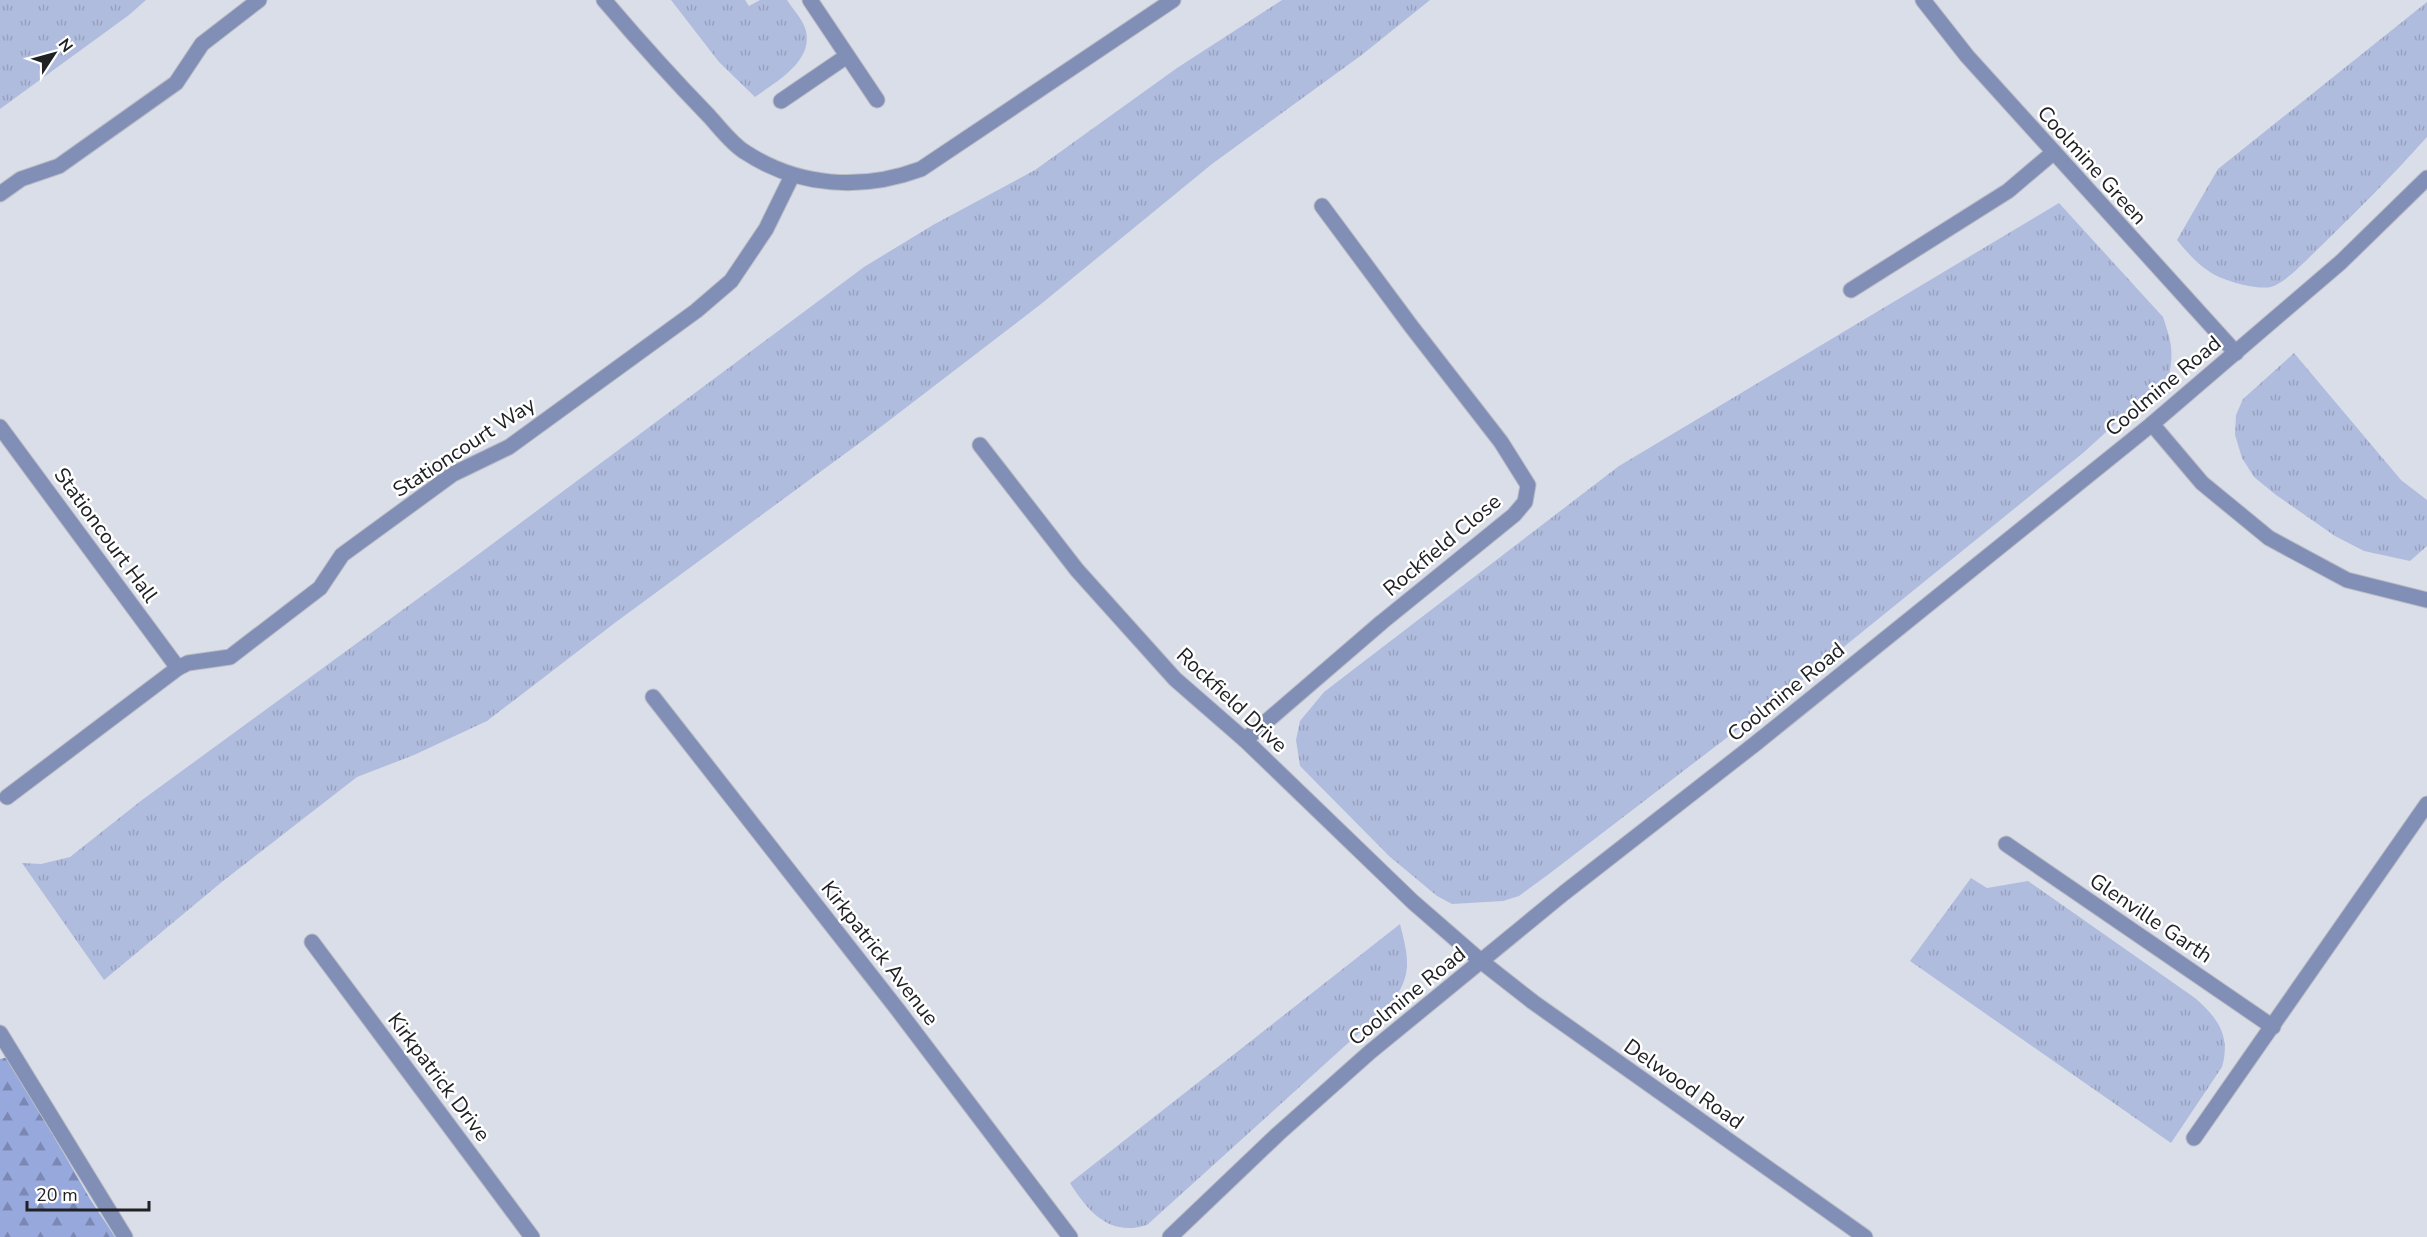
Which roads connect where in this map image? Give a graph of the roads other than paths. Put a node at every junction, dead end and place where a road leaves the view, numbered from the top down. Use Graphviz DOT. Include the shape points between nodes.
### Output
graph roads {
  1 [pos="259,0"];
  2 [pos="604,0"];
  3 [pos="810,0"];
  4 [pos="1173,0"];
  5 [pos="1923,0"];
  6 [pos="847,56"];
  7 [pos="877,100"];
  8 [pos="781,101"];
  9 [pos="2054,152"];
  10 [pos="792,176"];
  11 [pos="2427,178"];
  12 [pos="0,194"];
  13 [pos="1322,206"];
  14 [pos="1851,290"];
  15 [pos="2235,353"];
  16 [pos="2152,424"];
  17 [pos="0,427"];
  18 [pos="980,445"];
  19 [pos="2427,600"];
  20 [pos="178,668"];
  21 [pos="653,697"];
  22 [pos="1245,740"];
  23 [pos="7,797"];
  24 [pos="2427,804"];
  25 [pos="2006,844"];
  26 [pos="312,942"];
  27 [pos="1482,962"];
  28 [pos="2273,1027"];
  29 [pos="0,1033"];
  30 [pos="2194,1138"];
  31 [pos="125,1237"];
  32 [pos="532,1237"];
  33 [pos="1070,1237"];
  34 [pos="1170,1237"];
  35 [pos="1865,1237"];
  1 -- 12 [label="street" via="202,44 176,83 59,166 21,179"];
  2 -- 10 [label="street" via="664,70 744,152"];
  3 -- 6 [label="street"];
  4 -- 10 [label="street" via="921,169 864,184"];
  5 -- 9 [label="street, Coolmine Green" via="1967,56"];
  6 -- 7 [label="street"];
  6 -- 8 [label="street"];
  9 -- 14 [label="street" via="1999,197"];
  9 -- 15 [label="street, Coolmine Green"];
  10 -- 20 [label="street, Stationcourt Way" via="766,229 731,281 696,311 509,447 453,474 342,555 320,588 230,657"];
  11 -- 15 [label="street, Coolmine Road" via="2341,262"];
  13 -- 22 [label="street, Rockfield Close" via="1501,442 1528,485 1525,502 1514,515"];
  15 -- 16 [label="street, Coolmine Road"];
  16 -- 19 [label="street" via="2202,483 2269,538 2347,580"];
  16 -- 27 [label="street, Coolmine Road"];
  17 -- 20 [label="street, Stationcourt Hall"];
  18 -- 22 [label="street, Rockfield Drive" via="1077,570 1175,679"];
  20 -- 23 [label="street, Stationcourt Way"];
  21 -- 33 [label="street, Kirkpatrick Avenue"];
  22 -- 27 [label="street, Rockfield Drive" via="1402,892"];
  24 -- 28 [label="street"];
  25 -- 28 [label="street, Glenville Garth"];
  26 -- 32 [label="street, Kirkpatrick Drive"];
  27 -- 34 [label="street, Coolmine Road" via="1362,1059"];
  27 -- 35 [label="street, Delwood Road"];
  28 -- 30 [label="street"];
  29 -- 31 [label="street"];
}
